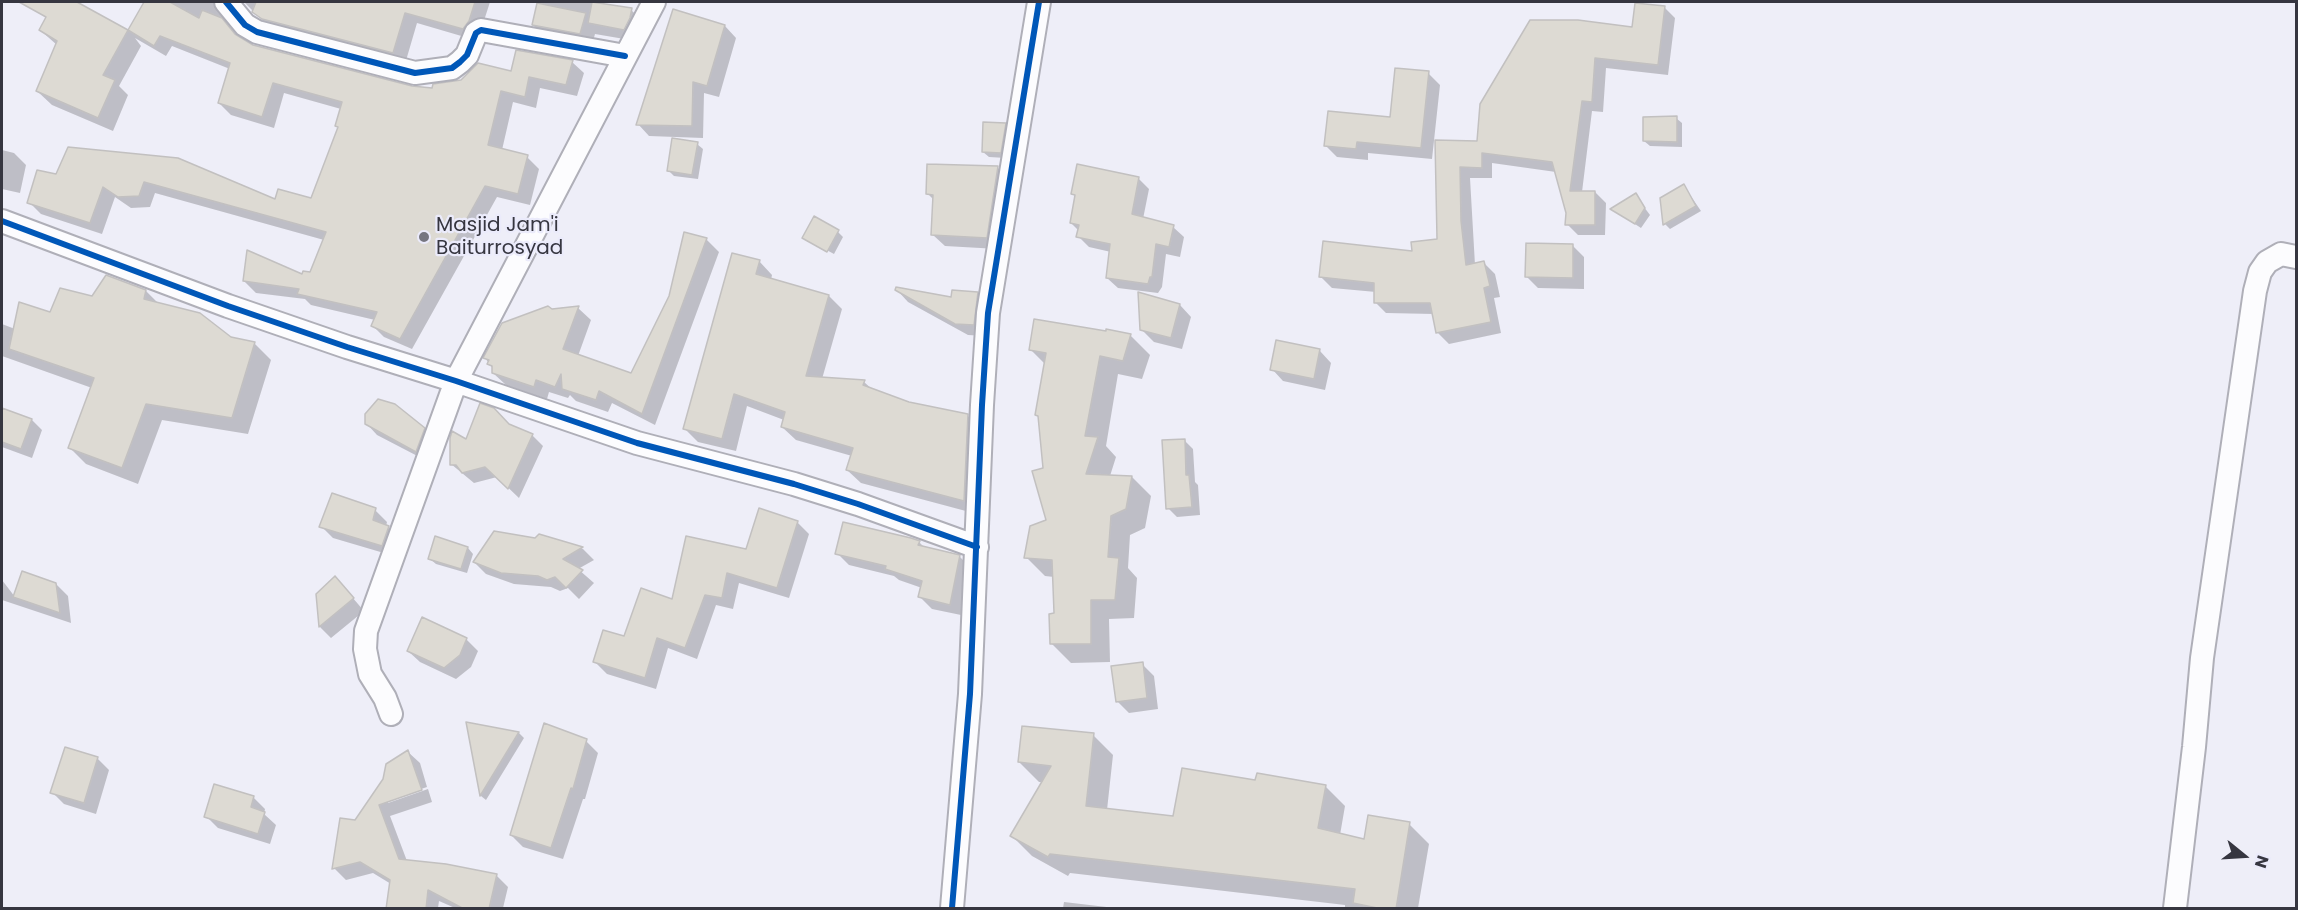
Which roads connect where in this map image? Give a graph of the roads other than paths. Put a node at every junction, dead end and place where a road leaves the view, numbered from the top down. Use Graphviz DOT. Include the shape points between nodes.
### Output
graph roads {
  1 [pos="225,2"];
  2 [pos="654,2"];
  3 [pos="1039,2"];
  4 [pos="625,56"];
  5 [pos="2,221"];
  6 [pos="2296,257"];
  7 [pos="456,381"];
  8 [pos="976,547"];
  9 [pos="391,714"];
  10 [pos="952,909"];
  11 [pos="2175,909"];
  1 -- 4 [label="street" via="245,25 257,32 415,73 452,68 468,55 476,33 481,30"];
  2 -- 4 [label="street"];
  3 -- 8 [label="street" via="988,313"];
  4 -- 7 [label="street"];
  5 -- 7 [label="street" via="228,306"];
  6 -- 11 [label="street" via="2281,254 2267,262 2255,291 2202,658"];
  7 -- 8 [label="street" via="637,442 858,504"];
  7 -- 9 [label="street" via="366,631 370,674"];
  8 -- 10 [label="street" via="970,694"];
}
